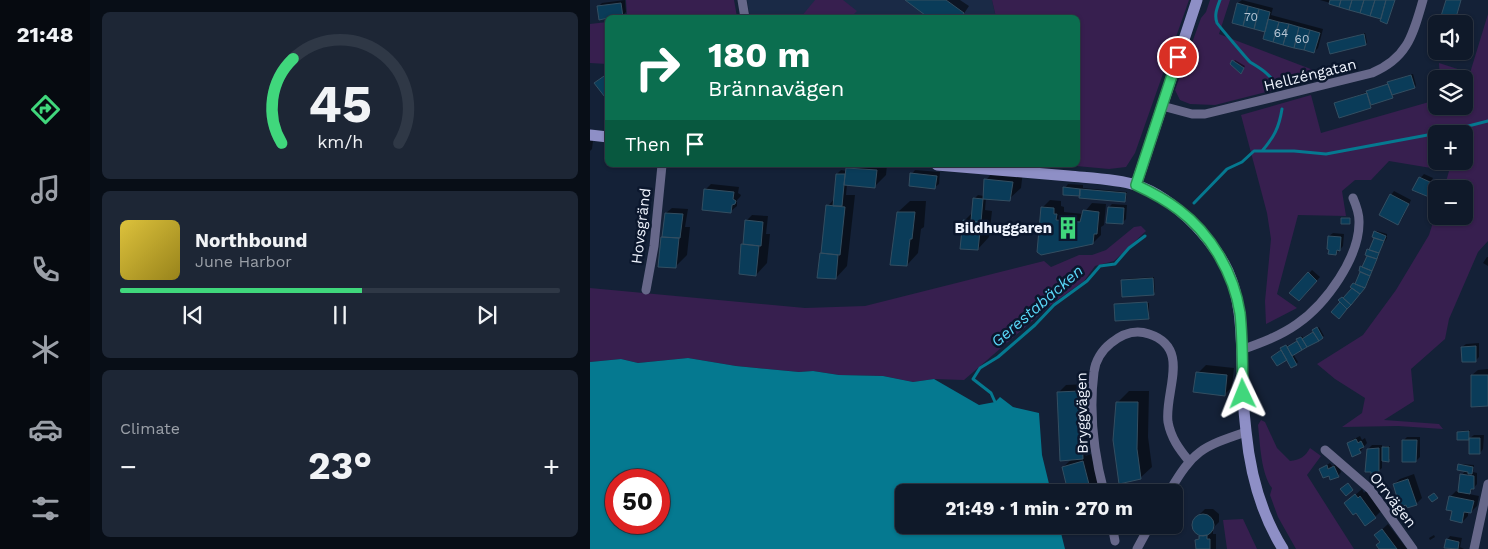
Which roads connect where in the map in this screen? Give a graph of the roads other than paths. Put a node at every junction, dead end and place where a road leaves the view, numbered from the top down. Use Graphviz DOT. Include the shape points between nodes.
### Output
graph roads {
  1 [pos="742,0"];
  2 [pos="1198,0"];
  3 [pos="1423,0"];
  4 [pos="744,15"];
  5 [pos="1162,106"];
  6 [pos="590,135"];
  7 [pos="605,136"];
  8 [pos="662,167"];
  9 [pos="960,167"];
  10 [pos="1136,185"];
  11 [pos="1353,198"];
  12 [pos="646,290"];
  13 [pos="1241,350"];
  14 [pos="1246,432"];
  15 [pos="1325,450"];
  16 [pos="1189,461"];
  17 [pos="1102,484"];
  18 [pos="1174,484"];
  19 [pos="1488,484"];
  20 [pos="1113,534"];
  21 [pos="1145,534"];
  22 [pos="1114,541"];
  23 [pos="1137,549"];
  24 [pos="1283,549"];
  25 [pos="1413,549"];
  26 [pos="1474,549"];
  1 -- 4 [label="street"];
  2 -- 5 [label="main road"];
  3 -- 5 [label="street, Hellzéngatan" via="1402,54 1372,73 1205,114"];
  5 -- 10 [label="main road"];
  6 -- 7 [label="main road"];
  8 -- 12 [label="street, Hovsgränd"];
  9 -- 10 [label="main road"];
  10 -- 13 [label="main road" via="1180,210 1219,256 1228,272 1240,311"];
  11 -- 13 [label="street" via="1360,218 1356,247 1338,281 1298,323 1267,341"];
  13 -- 14 [label="main road"];
  14 -- 16 [label="street" via="1205,447"];
  14 -- 24 [label="main road" via="1259,498"];
  15 -- 25 [label="street, Orrvägen" via="1370,489"];
  16 -- 17 [label="street, Bryggvägen" via="1175,443 1168,423 1174,370 1169,349 1155,336 1134,331 1109,345 1095,365 1093,431"];
  16 -- 18 [label="street"];
  19 -- 26 [label="street"];
  20 -- 22 [label="street"];
  21 -- 23 [label="street"];
}
